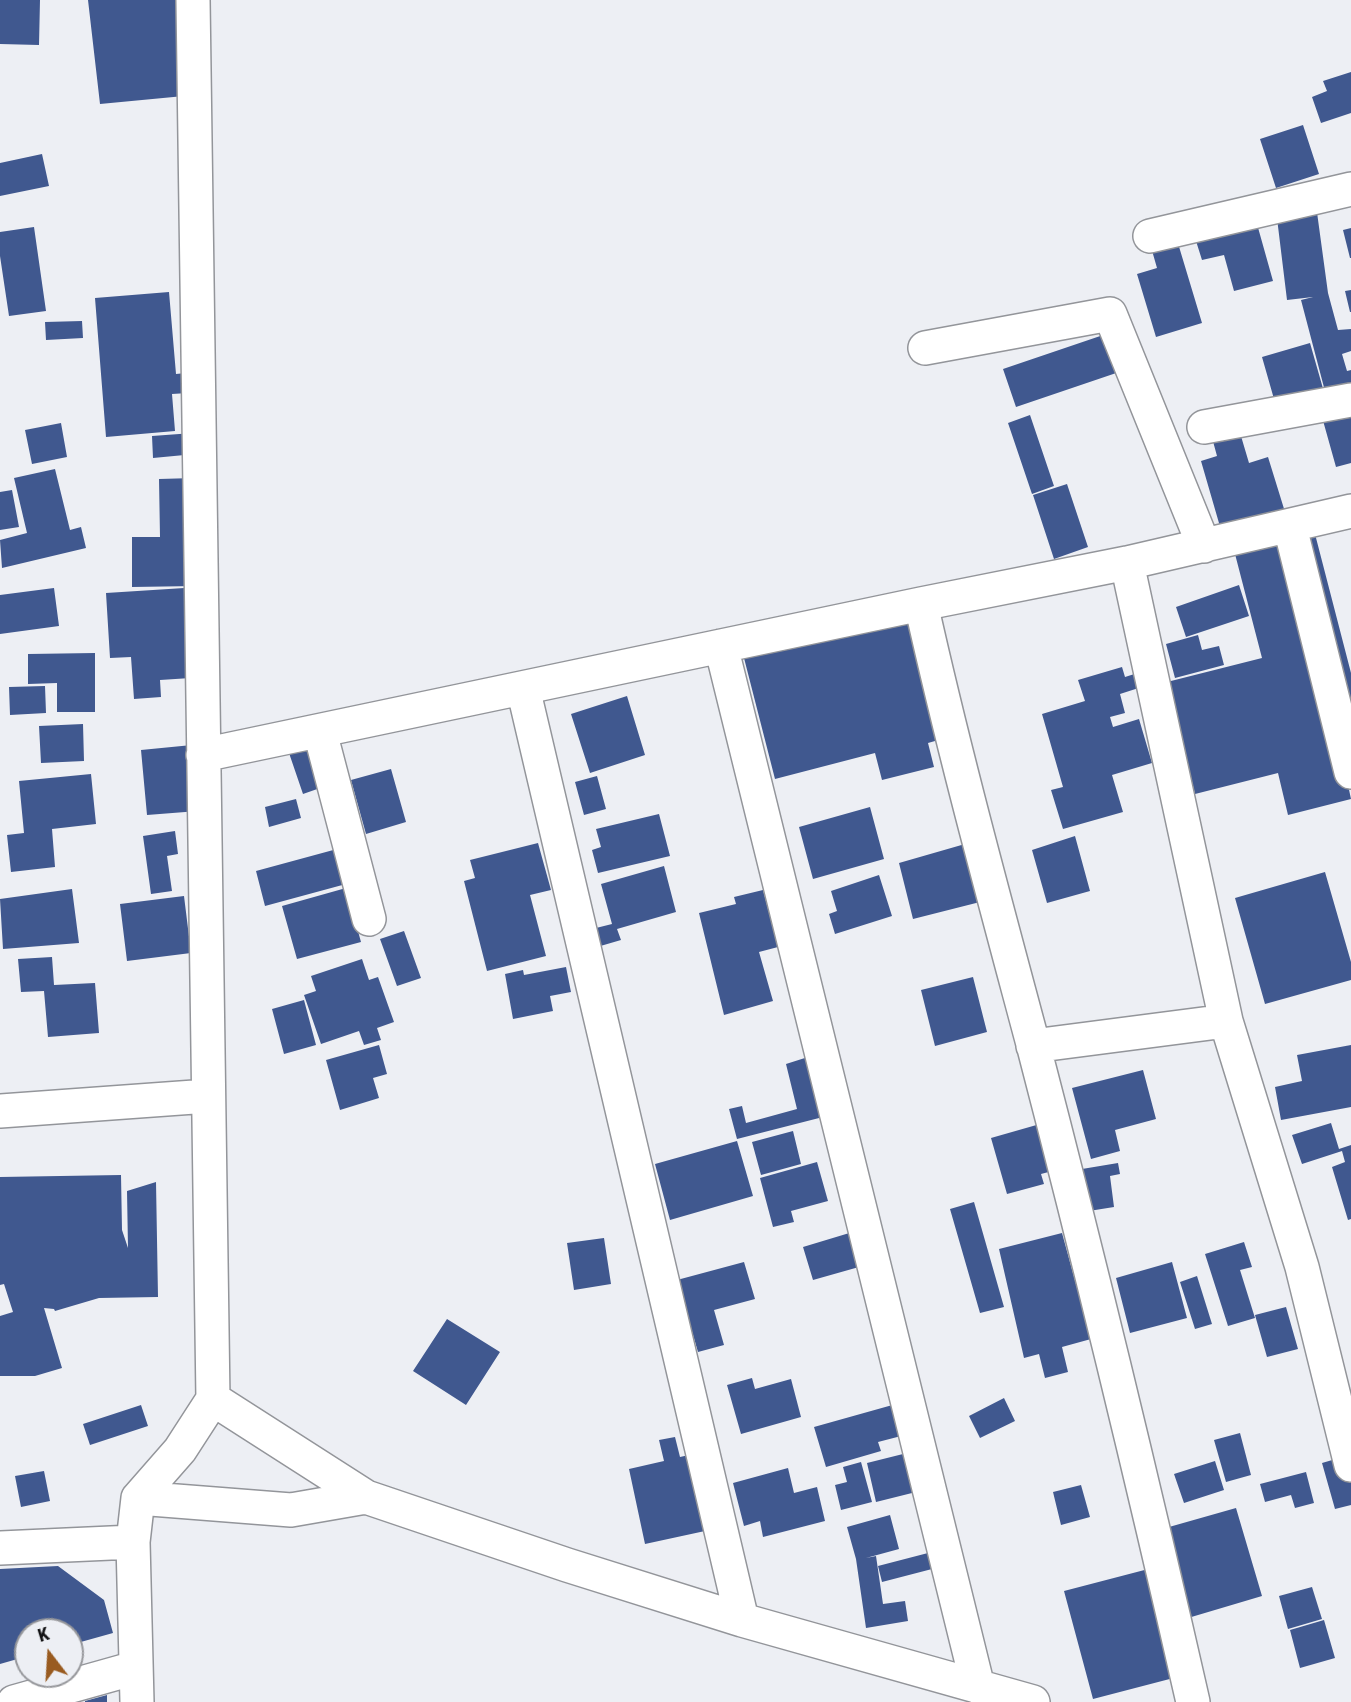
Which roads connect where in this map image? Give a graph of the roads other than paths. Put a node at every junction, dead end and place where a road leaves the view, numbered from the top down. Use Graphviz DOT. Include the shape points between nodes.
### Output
graph roads {
  1 [pos="193,0"];
  2 [pos="1351,189"];
  3 [pos="1150,236"];
  4 [pos="925,348"];
  5 [pos="1351,400"];
  6 [pos="1205,427"];
  7 [pos="1351,511"];
  8 [pos="1290,527"];
  9 [pos="1204,546"];
  10 [pos="1126,564"];
  11 [pos="920,604"];
  12 [pos="721,646"];
  13 [pos="523,688"];
  14 [pos="320,732"];
  15 [pos="203,755"];
  16 [pos="1351,772"];
  17 [pos="369,919"];
  18 [pos="1226,1021"];
  19 [pos="1033,1046"];
  20 [pos="208,1096"];
  21 [pos="0,1111"];
  22 [pos="213,1399"];
  23 [pos="1351,1465"];
  24 [pos="366,1497"];
  25 [pos="138,1498"];
  26 [pos="133,1542"];
  27 [pos="0,1548"];
  28 [pos="742,1619"];
  29 [pos="135,1668"];
  30 [pos="978,1687"];
  31 [pos="14,1702"];
  32 [pos="137,1702"];
  33 [pos="1032,1702"];
  34 [pos="1193,1702"];
  1 -- 15 [label="street"];
  2 -- 3 [label="street"];
  4 -- 9 [label="street" via="1110,314"];
  5 -- 6 [label="street"];
  7 -- 8 [label="street"];
  8 -- 9 [label="street"];
  8 -- 16 [label="street"];
  9 -- 10 [label="street"];
  10 -- 11 [label="street"];
  10 -- 18 [label="street"];
  11 -- 12 [label="street"];
  11 -- 19 [label="street" via="951,741"];
  12 -- 13 [label="street"];
  12 -- 30 [label="street"];
  13 -- 14 [label="street"];
  13 -- 28 [label="street"];
  14 -- 15 [label="street"];
  14 -- 17 [label="street"];
  15 -- 20 [label="street"];
  18 -- 19 [label="street"];
  18 -- 23 [label="street" via="1302,1267"];
  19 -- 34 [label="street"];
  20 -- 21 [label="street"];
  20 -- 22 [label="street"];
  22 -- 24 [label="street"];
  22 -- 25 [label="street" via="180,1450"];
  24 -- 25 [label="street" via="291,1510"];
  24 -- 28 [label="street"];
  25 -- 26 [label="street"];
  26 -- 27 [label="street"];
  26 -- 29 [label="street"];
  28 -- 30 [label="street"];
  29 -- 31 [label="street"];
  29 -- 32 [label="street"];
  30 -- 33 [label="street"];
}
